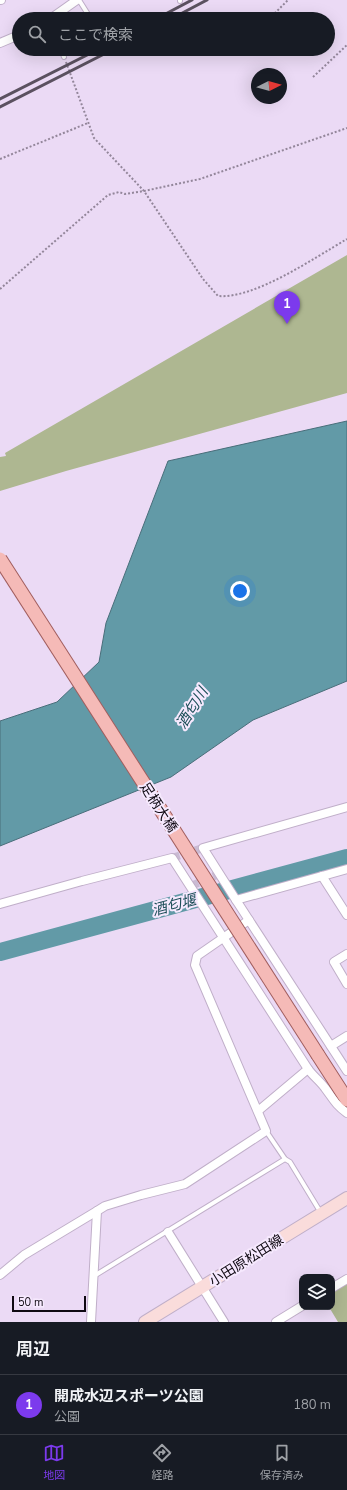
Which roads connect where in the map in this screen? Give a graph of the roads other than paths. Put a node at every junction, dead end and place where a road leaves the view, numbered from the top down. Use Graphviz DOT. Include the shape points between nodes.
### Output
graph roads {
  1 [pos="78,0"];
  2 [pos="60,12"];
  3 [pos="86,12"];
  4 [pos="12,38"];
  5 [pos="0,43"];
  6 [pos="0,559"];
  7 [pos="347,808"];
  8 [pos="347,870"];
  9 [pos="322,876"];
  10 [pos="234,897"];
  11 [pos="0,904"];
  12 [pos="347,915"];
  13 [pos="249,920"];
  14 [pos="222,938"];
  15 [pos="347,954"];
  16 [pos="347,984"];
  17 [pos="347,1036"];
  18 [pos="331,1046"];
  19 [pos="308,1068"];
  20 [pos="347,1071"];
  21 [pos="347,1100"];
  22 [pos="258,1111"];
  23 [pos="347,1113"];
  24 [pos="266,1131"];
  25 [pos="285,1159"];
  26 [pos="347,1198"];
  27 [pos="98,1211"];
  28 [pos="321,1214"];
  29 [pos="168,1232"];
  30 [pos="0,1275"];
  31 [pos="93,1277"];
  32 [pos="347,1279"];
  33 [pos="335,1286"];
  34 [pos="203,1287"];
  35 [pos="299,1308"];
  36 [pos="91,1322"];
  37 [pos="145,1322"];
  38 [pos="224,1322"];
  39 [pos="276,1322"];
  1 -- 2 [label="street"];
  1 -- 3 [label="lane"];
  4 -- 5 [label="street"];
  6 -- 21 [label="main road, 足柄大橋, bridge"];
  7 -- 10 [label="street" via="203,848"];
  8 -- 9 [label="street"];
  9 -- 10 [label="street"];
  9 -- 12 [label="street"];
  10 -- 13 [label="street"];
  11 -- 14 [label="street" via="172,858"];
  13 -- 14 [label="street"];
  13 -- 18 [label="street"];
  14 -- 19 [label="street"];
  14 -- 22 [label="street" via="197,956 195,965"];
  15 -- 16 [label="street" via="334,962"];
  17 -- 18 [label="street"];
  18 -- 20 [label="street"];
  19 -- 22 [label="street"];
  19 -- 23 [label="street" via="336,1104"];
  22 -- 24 [label="street"];
  24 -- 25 [label="lane"];
  24 -- 27 [label="street" via="185,1184 105,1206"];
  25 -- 28 [label="lane" via="290,1162"];
  25 -- 29 [label="lane"];
  26 -- 28 [label="main road, 小田原松田線"];
  27 -- 30 [label="street" via="24,1256"];
  27 -- 31 [label="street"];
  28 -- 34 [label="main road, 小田原松田線"];
  29 -- 31 [label="lane"];
  29 -- 34 [label="street"];
  31 -- 36 [label="street"];
  32 -- 33 [label="street"];
  34 -- 37 [label="main road, 小田原松田線"];
  34 -- 38 [label="street"];
  35 -- 39 [label="street"];
}
